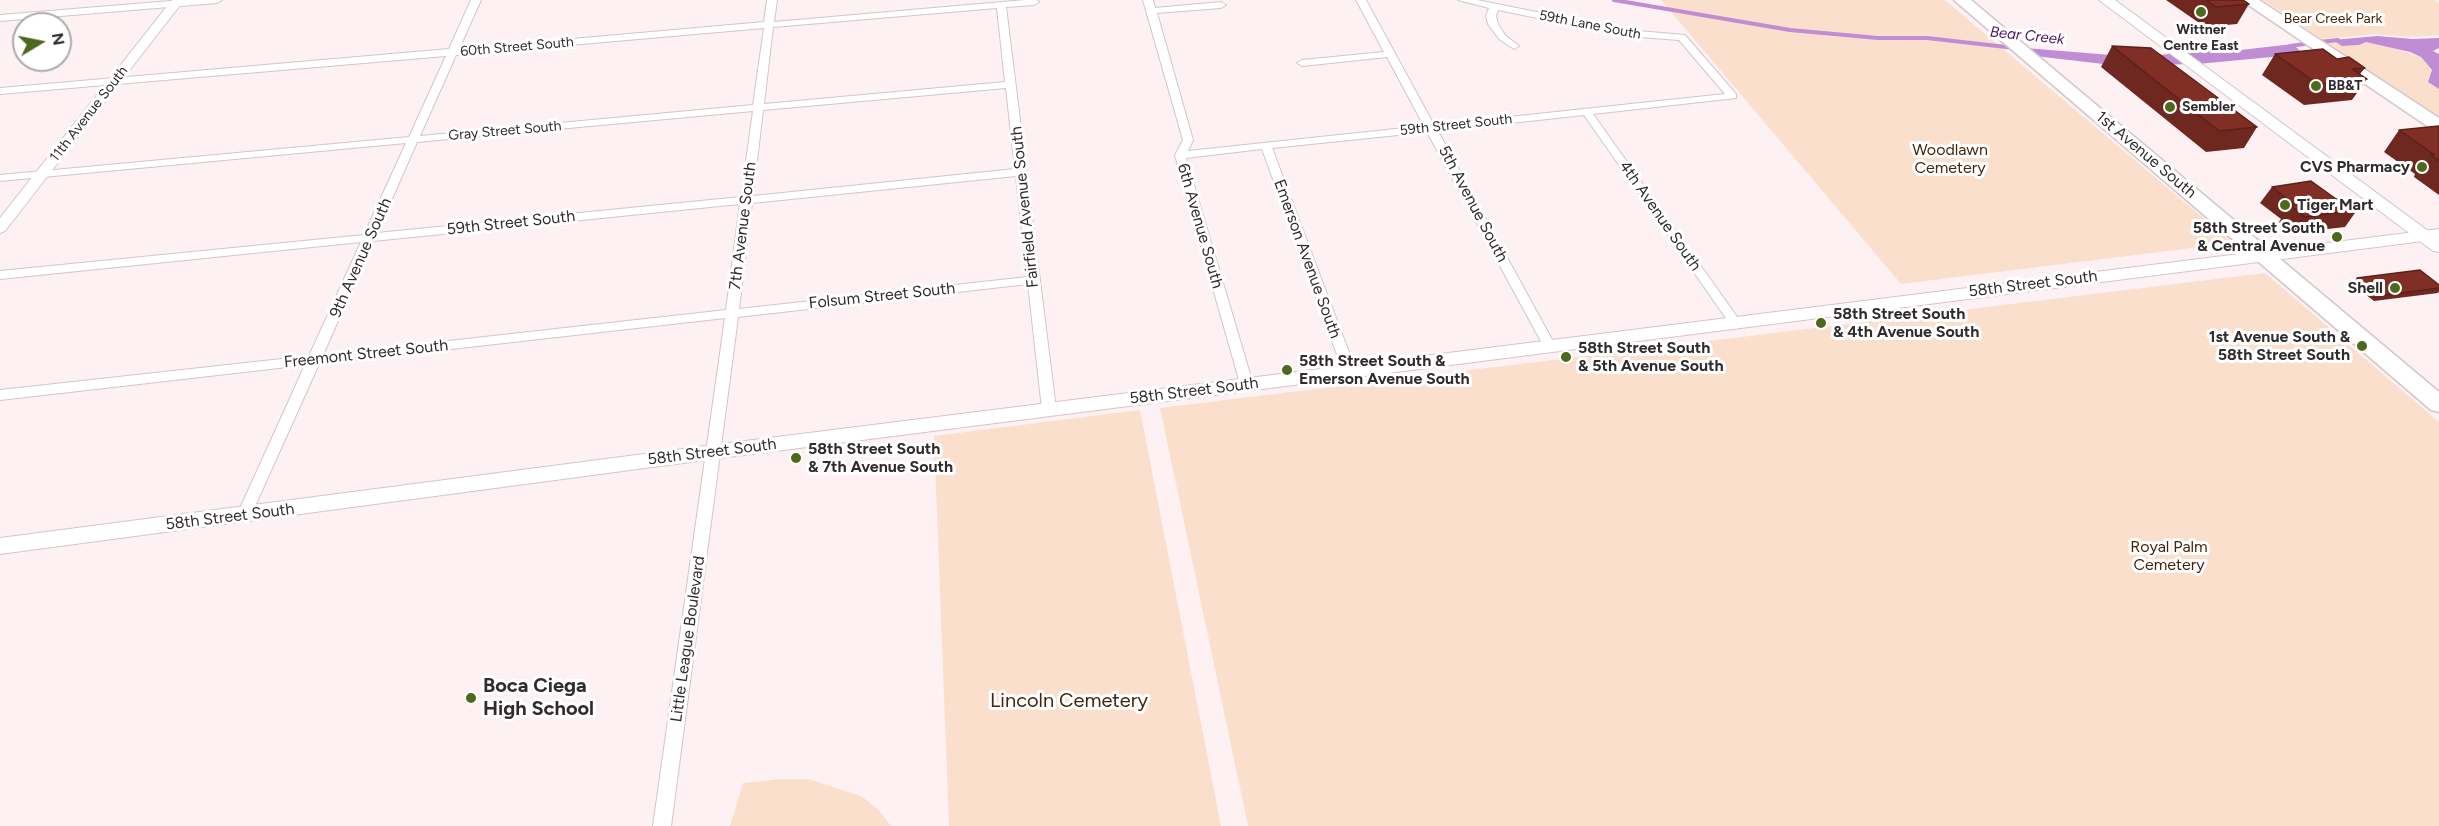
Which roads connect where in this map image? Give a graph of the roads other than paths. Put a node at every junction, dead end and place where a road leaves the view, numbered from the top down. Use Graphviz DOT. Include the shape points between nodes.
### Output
graph roads {
  1 [pos="217,0"];
  2 [pos="476,0"];
  3 [pos="772,0"];
  4 [pos="1361,0"];
  5 [pos="1463,0"];
  6 [pos="1962,0"];
  7 [pos="2106,0"];
  8 [pos="2249,0"];
  9 [pos="176,2"];
  10 [pos="1034,2"];
  11 [pos="1001,5"];
  12 [pos="1221,5"];
  13 [pos="1149,6"];
  14 [pos="1494,6"];
  15 [pos="0,18"];
  16 [pos="769,25"];
  17 [pos="1514,46"];
  18 [pos="453,52"];
  19 [pos="1389,54"];
  20 [pos="1302,63"];
  21 [pos="113,82"];
  22 [pos="1011,84"];
  23 [pos="0,91"];
  24 [pos="1732,96"];
  25 [pos="757,107"];
  26 [pos="1586,111"];
  27 [pos="2439,126"];
  28 [pos="1432,127"];
  29 [pos="415,140"];
  30 [pos="1266,146"];
  31 [pos="1180,155"];
  32 [pos="1021,171"];
  33 [pos="42,174"];
  34 [pos="0,178"];
  35 [pos="747,199"];
  36 [pos="0,228"];
  37 [pos="2431,235"];
  38 [pos="370,238"];
  39 [pos="2439,247"];
  40 [pos="2264,255"];
  41 [pos="0,275"];
  42 [pos="1032,279"];
  43 [pos="732,313"];
  44 [pos="1734,321"];
  45 [pos="1549,345"];
  46 [pos="315,360"];
  47 [pos="1349,371"];
  48 [pos="1246,384"];
  49 [pos="0,395"];
  50 [pos="2439,404"];
  51 [pos="1048,409"];
  52 [pos="713,452"];
  53 [pos="244,515"];
  54 [pos="0,546"];
  55 [pos="662,826"];
  1 -- 9 [label="street"];
  2 -- 18 [label="street, 9th Avenue South"];
  3 -- 16 [label="street, 7th Avenue South"];
  4 -- 19 [label="street, 5th Avenue South"];
  5 -- 14 [label="street, 59th Lane South"];
  6 -- 40 [label="main road, 1st Avenue South"];
  7 -- 37 [label="main road"];
  8 -- 27 [label="main road"];
  9 -- 15 [label="street"];
  9 -- 21 [label="street, 11th Avenue South"];
  10 -- 11 [label="street, 60th Street South"];
  11 -- 16 [label="street, 60th Street South"];
  11 -- 22 [label="street, Fairfield Avenue South"];
  12 -- 13 [label="street"];
  13 -- 31 [label="street, 6th Avenue South" via="1188,140"];
  14 -- 17 [label="street" via="1493,24"];
  14 -- 24 [label="street, 59th Lane South" via="1626,33 1682,37"];
  16 -- 18 [label="street, 60th Street South"];
  16 -- 25 [label="street, 7th Avenue South"];
  18 -- 21 [label="street, 60th Street South"];
  18 -- 29 [label="street, 9th Avenue South"];
  19 -- 20 [label="street"];
  19 -- 28 [label="street, 5th Avenue South"];
  21 -- 23 [label="street, 60th Street South"];
  21 -- 33 [label="street, 11th Avenue South"];
  22 -- 25 [label="street, Gray Street South"];
  22 -- 32 [label="street, Fairfield Avenue South"];
  24 -- 26 [label="street, 59th Street South"];
  25 -- 29 [label="street, Gray Street South"];
  25 -- 35 [label="street, 7th Avenue South"];
  26 -- 28 [label="street, 59th Street South"];
  26 -- 44 [label="street, 4th Avenue South"];
  28 -- 30 [label="street, 59th Street South"];
  28 -- 45 [label="street, 5th Avenue South"];
  29 -- 33 [label="street, Gray Street South"];
  29 -- 38 [label="street, 9th Avenue South"];
  30 -- 31 [label="street, 59th Street South"];
  30 -- 47 [label="street, Emerson Avenue South"];
  31 -- 48 [label="street, 6th Avenue South"];
  32 -- 35 [label="street, 59th Street South"];
  32 -- 42 [label="street, Fairfield Avenue South"];
  33 -- 34 [label="street, Gray Street South"];
  33 -- 36 [label="street, 11th Avenue South"];
  35 -- 38 [label="street, 59th Street South"];
  35 -- 43 [label="street, 7th Avenue South"];
  37 -- 39 [label="main road"];
  37 -- 40 [label="street, 58th Street South"];
  38 -- 41 [label="street, 59th Street South"];
  38 -- 46 [label="street, 9th Avenue South"];
  40 -- 44 [label="street, 58th Street South"];
  40 -- 50 [label="main road, 1st Avenue South"];
  42 -- 43 [label="street, Folsum Street South"];
  42 -- 51 [label="street, Fairfield Avenue South"];
  43 -- 46 [label="street, Freemont Street South"];
  43 -- 52 [label="street, 7th Avenue South"];
  44 -- 45 [label="street, 58th Street South"];
  45 -- 47 [label="street, 58th Street South"];
  46 -- 49 [label="street, Freemont Street South"];
  46 -- 53 [label="street, 9th Avenue South"];
  47 -- 48 [label="street, 58th Street South"];
  48 -- 51 [label="street, 58th Street South"];
  51 -- 52 [label="street, 58th Street South"];
  52 -- 53 [label="street, 58th Street South"];
  52 -- 55 [label="street, Little League Boulevard"];
  53 -- 54 [label="street, 58th Street South"];
}
